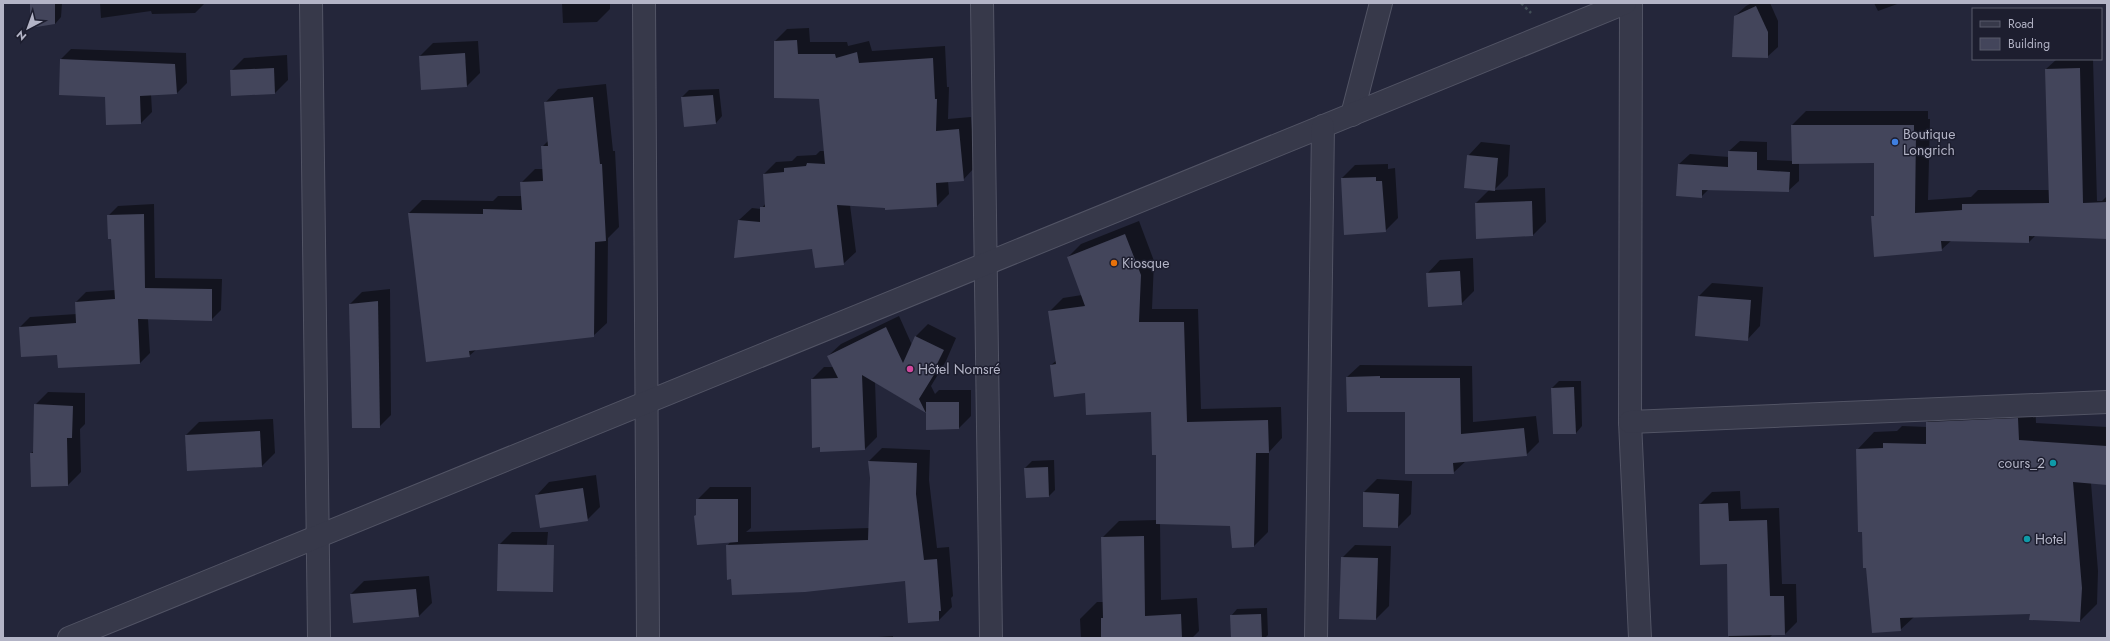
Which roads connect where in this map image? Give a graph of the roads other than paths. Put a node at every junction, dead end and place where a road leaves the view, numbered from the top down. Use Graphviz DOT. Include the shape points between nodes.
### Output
graph roads {
  1 [pos="311,3"];
  2 [pos="644,3"];
  3 [pos="982,3"];
  4 [pos="1381,3"];
  5 [pos="1625,3"];
  6 [pos="1631,3"];
  7 [pos="1352,115"];
  8 [pos="1323,126"];
  9 [pos="986,264"];
  10 [pos="647,402"];
  11 [pos="2107,402"];
  12 [pos="1630,422"];
  13 [pos="318,536"];
  14 [pos="69,638"];
  15 [pos="319,638"];
  16 [pos="648,638"];
  17 [pos="992,638"];
  18 [pos="1316,638"];
  19 [pos="1640,638"];
  1 -- 13 [label="street"];
  2 -- 10 [label="street"];
  3 -- 9 [label="street"];
  4 -- 7 [label="street"];
  5 -- 7 [label="street"];
  6 -- 12 [label="street"];
  7 -- 8 [label="street"];
  8 -- 9 [label="street"];
  8 -- 18 [label="street"];
  9 -- 10 [label="street"];
  9 -- 17 [label="street"];
  10 -- 13 [label="street"];
  10 -- 16 [label="street"];
  11 -- 12 [label="street"];
  12 -- 19 [label="street"];
  13 -- 14 [label="street"];
  13 -- 15 [label="street"];
}
